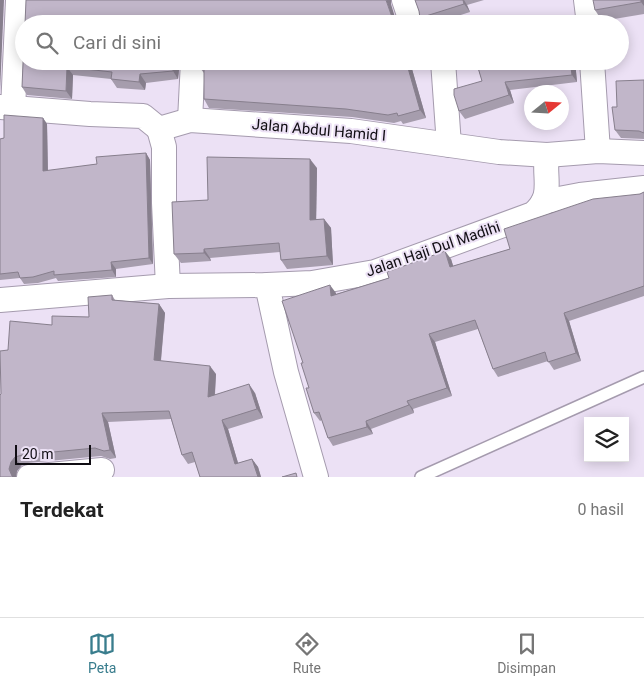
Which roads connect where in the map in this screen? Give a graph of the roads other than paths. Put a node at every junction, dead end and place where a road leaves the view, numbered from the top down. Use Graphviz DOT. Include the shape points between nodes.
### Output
graph roads {
  1 [pos="18,0"];
  2 [pos="404,0"];
  3 [pos="586,0"];
  4 [pos="16,15"];
  5 [pos="409,15"];
  6 [pos="588,15"];
  7 [pos="15,27"];
  8 [pos="193,70"];
  9 [pos="445,70"];
  10 [pos="593,70"];
  11 [pos="6,108"];
  12 [pos="190,120"];
  13 [pos="159,129"];
  14 [pos="449,145"];
  15 [pos="598,151"];
  16 [pos="644,153"];
  17 [pos="547,156"];
  18 [pos="644,188"];
  19 [pos="545,199"];
  20 [pos="267,285"];
  21 [pos="168,286"];
  22 [pos="0,300"];
  23 [pos="644,377"];
  24 [pos="102,470"];
  25 [pos="29,477"];
  26 [pos="316,477"];
  27 [pos="421,477"];
  1 -- 4 [label="street"];
  2 -- 5 [label="street"];
  3 -- 6 [label="street"];
  7 -- 11 [label="street"];
  8 -- 12 [label="street"];
  9 -- 14 [label="street"];
  10 -- 15 [label="street"];
  11 -- 13 [label="street" via="143,116"];
  12 -- 13 [label="street, Jalan Abdul Hamid I"];
  12 -- 14 [label="street, Jalan Abdul Hamid I" via="351,131"];
  13 -- 21 [label="street" via="164,146"];
  14 -- 17 [label="street, Jalan Abdul Hamid I"];
  15 -- 16 [label="street, Jalan Abdul Hamid I"];
  15 -- 17 [label="street, Jalan Abdul Hamid I"];
  17 -- 19 [label="street"];
  18 -- 19 [label="street"];
  19 -- 20 [label="street, Jalan Haji Dul Madihi" via="537,211 523,218 376,272 312,283"];
  20 -- 21 [label="street, Jalan Haji Dul Madihi"];
  20 -- 26 [label="street" via="286,372"];
  21 -- 22 [label="street, Jalan Haji Dul Madihi"];
  23 -- 27 [label="lane"];
  24 -- 25 [label="street"];
}
